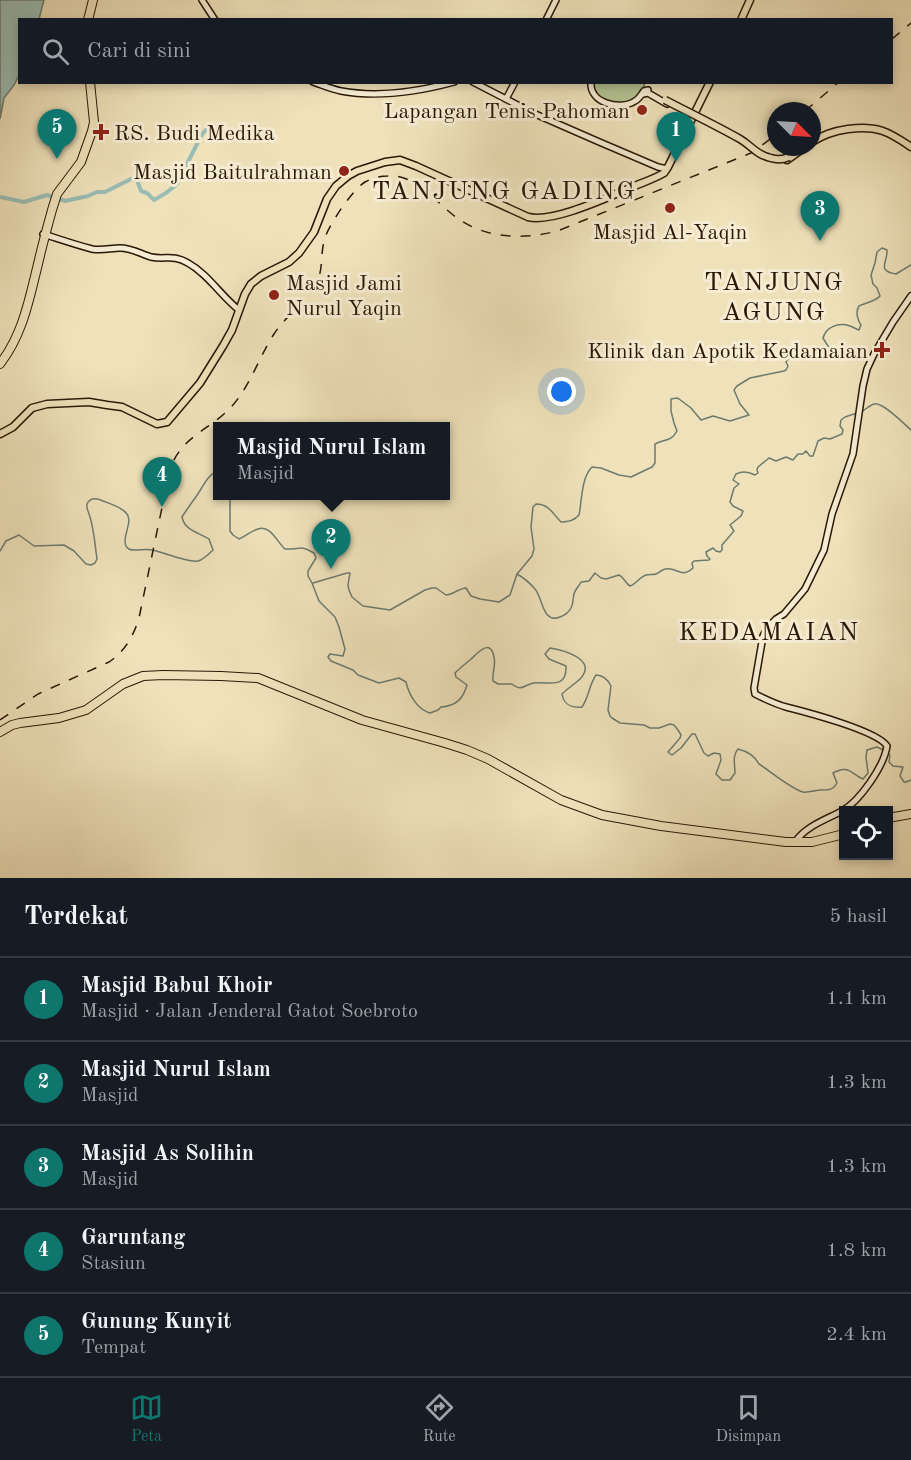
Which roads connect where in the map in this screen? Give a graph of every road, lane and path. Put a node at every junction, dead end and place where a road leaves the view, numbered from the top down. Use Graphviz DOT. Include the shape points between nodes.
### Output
graph roads {
  1 [pos="92,0"];
  2 [pos="202,0"];
  3 [pos="556,0"];
  4 [pos="750,0"];
  5 [pos="88,18"];
  6 [pos="214,18"];
  7 [pos="547,18"];
  8 [pos="742,18"];
  9 [pos="89,84"];
  10 [pos="320,84"];
  11 [pos="445,84"];
  12 [pos="477,84"];
  13 [pos="513,84"];
  14 [pos="645,84"];
  15 [pos="709,84"];
  16 [pos="590,86"];
  17 [pos="648,90"];
  18 [pos="640,97"];
  19 [pos="506,99"];
  20 [pos="663,99"];
  21 [pos="690,115"];
  22 [pos="821,136"];
  23 [pos="911,145"];
  24 [pos="789,156"];
  25 [pos="786,158"];
  26 [pos="792,166"];
  27 [pos="658,167"];
  28 [pos="667,169"];
  29 [pos="660,175"];
  30 [pos="44,234"];
  31 [pos="911,296"];
  32 [pos="239,310"];
  33 [pos="0,363"];
  34 [pos="0,434"];
  35 [pos="0,730"];
  36 [pos="911,813"];
  37 [pos="893,816"];
  38 [pos="839,834"];
  39 [pos="801,840"];
  1 -- 5 [label="highway"];
  2 -- 6 [label="main road"];
  3 -- 7 [label="main road"];
  4 -- 8 [label="main road"];
  9 -- 30 [label="highway" via="93,126 84,155 55,199"];
  10 -- 11 [label="main road" via="378,94 407,93"];
  12 -- 19 [label="main road"];
  13 -- 19 [label="main road"];
  14 -- 17 [label="main road"];
  15 -- 21 [label="main road"];
  16 -- 18 [label="main road" via="599,99 613,105 629,104"];
  17 -- 18 [label="main road"];
  17 -- 20 [label="main road"];
  18 -- 20 [label="main road" via="648,93"];
  19 -- 27 [label="main road"];
  20 -- 21 [label="main road"];
  20 -- 25 [label="main road, bridge" via="759,153"];
  21 -- 25 [label="main road" via="741,139 758,152"];
  21 -- 28 [label="main road"];
  22 -- 23 [label="main road" via="830,130 862,125 877,127"];
  24 -- 25 [label="main road"];
  25 -- 26 [label="main road"];
  27 -- 28 [label="main road"];
  27 -- 29 [label="main road"];
  28 -- 29 [label="main road"];
  29 -- 32 [label="main road" via="565,213 535,218 405,161 365,168 336,186 299,253 254,281"];
  30 -- 32 [label="main road" via="92,249 125,249 180,259 200,272"];
  30 -- 33 [label="highway" via="26,310"];
  31 -- 39 [label="main road" via="871,360 852,454 824,550 806,589 763,636 754,694 867,732 887,746 876,772 855,802"];
  32 -- 34 [label="main road" via="228,338 202,379 166,423 157,424 122,407 90,402 47,404 32,408"];
  35 -- 39 [label="highway" via="20,719 80,710 129,678 148,672 254,675 372,720 469,748 585,807 692,829"];
  36 -- 37 [label="highway"];
  38 -- 39 [label="highway"];
}
